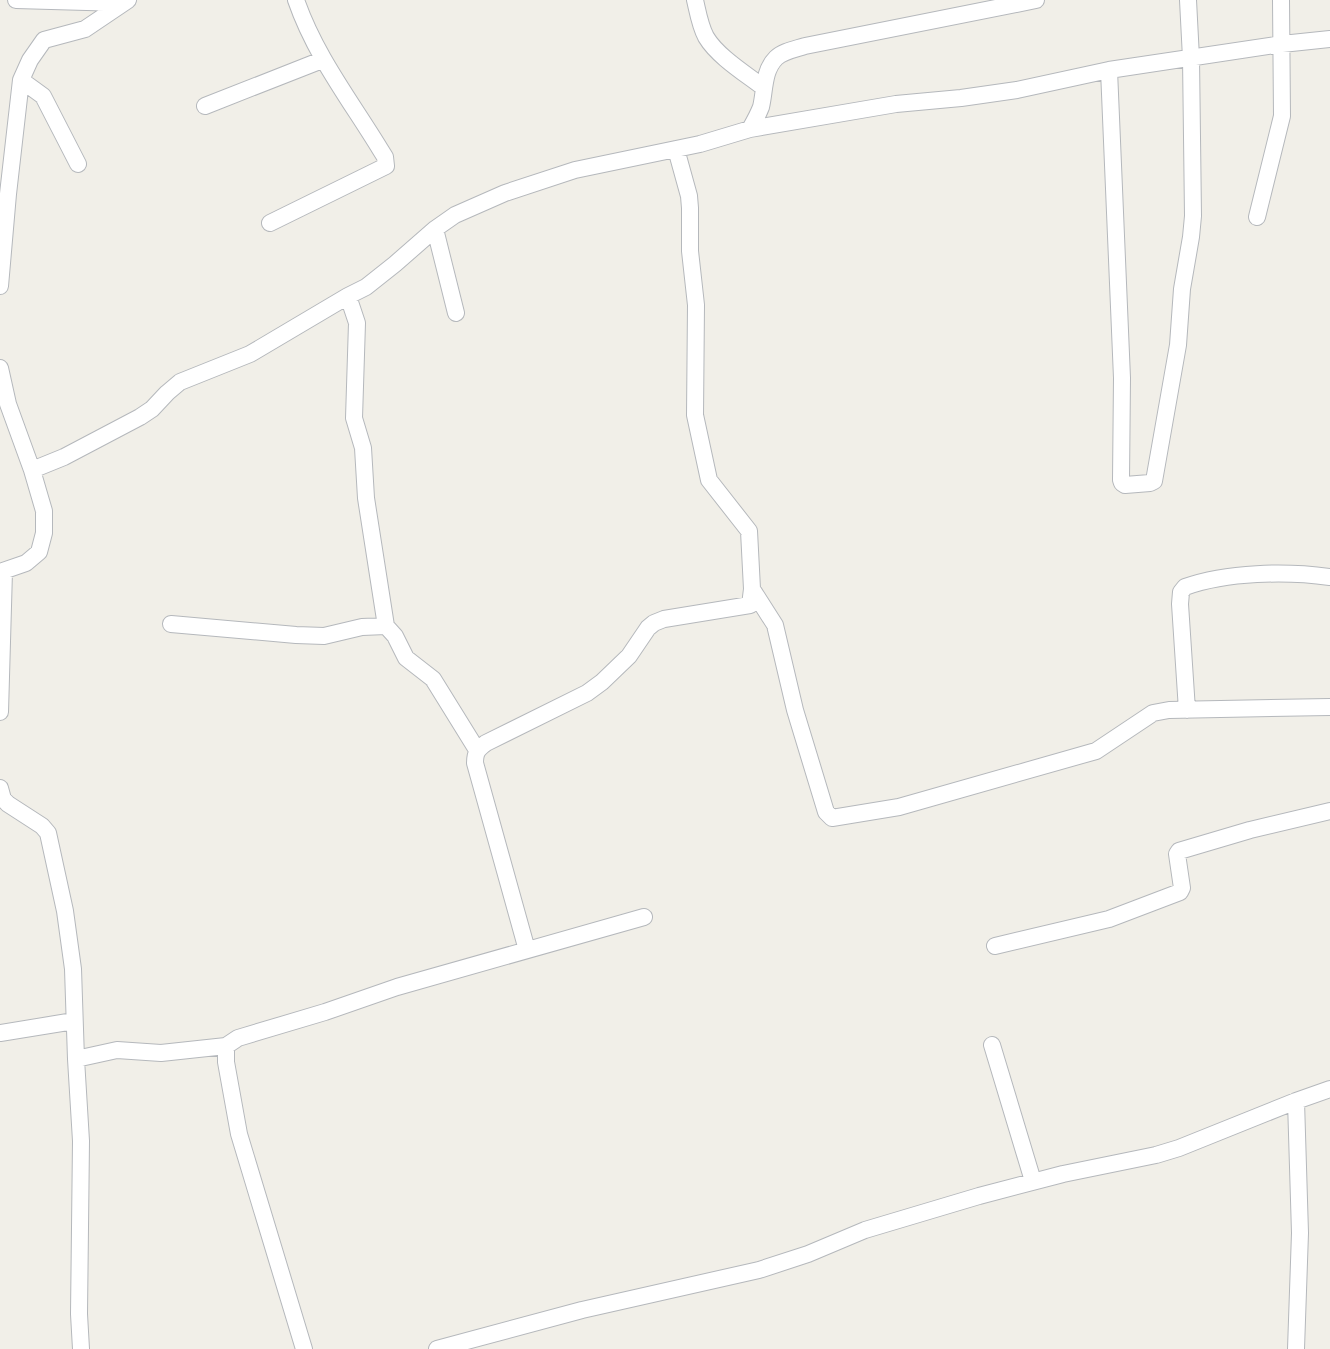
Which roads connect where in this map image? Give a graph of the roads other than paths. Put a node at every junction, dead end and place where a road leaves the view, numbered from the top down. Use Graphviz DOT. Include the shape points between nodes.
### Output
graph roads {
  1 [pos="16,0"];
  2 [pos="296,0"];
  3 [pos="695,0"];
  4 [pos="1036,0"];
  5 [pos="1188,0"];
  6 [pos="1281,0"];
  7 [pos="118,1"];
  8 [pos="992,4"];
  9 [pos="1330,39"];
  10 [pos="1282,44"];
  11 [pos="1191,58"];
  12 [pos="322,60"];
  13 [pos="1109,70"];
  14 [pos="22,80"];
  15 [pos="764,88"];
  16 [pos="205,106"];
  17 [pos="750,129"];
  18 [pos="676,148"];
  19 [pos="78,164"];
  20 [pos="1257,217"];
  21 [pos="270,223"];
  22 [pos="435,229"];
  23 [pos="0,286"];
  24 [pos="348,296"];
  25 [pos="456,313"];
  26 [pos="0,368"];
  27 [pos="4,404"];
  28 [pos="32,470"];
  29 [pos="2,572"];
  30 [pos="1330,577"];
  31 [pos="752,589"];
  32 [pos="171,624"];
  33 [pos="386,626"];
  34 [pos="1330,707"];
  35 [pos="1187,710"];
  36 [pos="0,712"];
  37 [pos="477,750"];
  38 [pos="0,788"];
  39 [pos="1330,811"];
  40 [pos="644,917"];
  41 [pos="995,946"];
  42 [pos="527,950"];
  43 [pos="74,1021"];
  44 [pos="0,1033"];
  45 [pos="992,1045"];
  46 [pos="226,1046"];
  47 [pos="76,1059"];
  48 [pos="1330,1089"];
  49 [pos="1296,1101"];
  50 [pos="1033,1182"];
  51 [pos="80,1349"];
  52 [pos="304,1349"];
  53 [pos="437,1349"];
  54 [pos="1296,1349"];
  1 -- 7 [label="street"];
  2 -- 12 [label="street" via="304,26"];
  3 -- 15 [label="street" via="707,38 718,51"];
  4 -- 8 [label="street"];
  5 -- 11 [label="street"];
  6 -- 10 [label="street"];
  7 -- 14 [label="street" via="85,29 44,40 30,60"];
  8 -- 15 [label="street" via="787,52 770,66"];
  9 -- 10 [label="street"];
  10 -- 11 [label="street"];
  10 -- 20 [label="street" via="1282,116"];
  11 -- 13 [label="street"];
  11 -- 13 [label="street" via="1193,216 1178,345 1154,481 1125,485 1120,480 1122,378"];
  12 -- 16 [label="street"];
  12 -- 21 [label="street" via="385,157 386,166"];
  13 -- 17 [label="street" via="1009,91 896,104"];
  14 -- 19 [label="street" via="43,96"];
  14 -- 23 [label="street"];
  15 -- 17 [label="street" via="760,108"];
  17 -- 18 [label="street"];
  18 -- 22 [label="street" via="538,181 455,215"];
  18 -- 31 [label="street" via="690,208 690,251 696,305 695,415 709,480 749,531"];
  22 -- 24 [label="street" via="375,281"];
  22 -- 25 [label="street"];
  24 -- 28 [label="street" via="250,354 180,382 152,409 64,457"];
  24 -- 33 [label="street" via="356,324 354,418 363,448 366,498"];
  26 -- 27 [label="street"];
  27 -- 28 [label="street"];
  28 -- 29 [label="street" via="44,511 44,533 39,552 26,563"];
  29 -- 36 [label="street"];
  30 -- 35 [label="street" via="1269,574 1185,587 1180,604"];
  31 -- 35 [label="street" via="775,625 795,710 826,812 832,818 899,807 1096,751 1153,713"];
  31 -- 37 [label="street" via="750,605 654,623 629,656 587,694 486,742"];
  32 -- 33 [label="street" via="296,636 324,636 362,627"];
  33 -- 37 [label="street" via="406,658 433,678"];
  34 -- 35 [label="street"];
  37 -- 42 [label="street" via="475,763"];
  38 -- 43 [label="street" via="3,799 14,809 47,830 69,939"];
  39 -- 41 [label="street" via="1179,851 1180,892 1109,919"];
  40 -- 42 [label="street"];
  42 -- 46 [label="street" via="397,987 238,1038"];
  43 -- 44 [label="street"];
  43 -- 47 [label="street"];
  45 -- 50 [label="street"];
  46 -- 47 [label="street" via="161,1053 117,1050"];
  46 -- 52 [label="street" via="239,1134"];
  47 -- 51 [label="street" via="81,1141"];
  48 -- 49 [label="street"];
  49 -- 50 [label="street" via="1179,1148"];
  49 -- 54 [label="street" via="1300,1232"];
  50 -- 53 [label="street" via="865,1230 759,1270 582,1310"];
}
